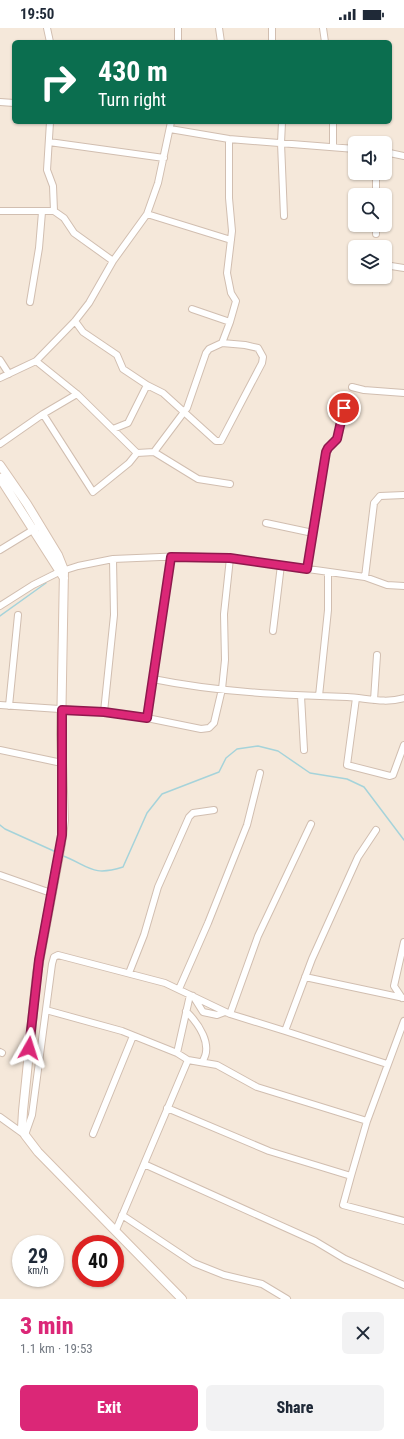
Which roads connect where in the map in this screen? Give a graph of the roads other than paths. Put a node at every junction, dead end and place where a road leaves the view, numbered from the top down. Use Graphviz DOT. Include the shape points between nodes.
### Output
graph roads {
  1 [pos="47,28"];
  2 [pos="178,28"];
  3 [pos="219,28"];
  4 [pos="272,28"];
  5 [pos="324,28"];
  6 [pos="50,40"];
  7 [pos="178,40"];
  8 [pos="221,40"];
  9 [pos="272,40"];
  10 [pos="325,40"];
  11 [pos="0,102"];
  12 [pos="12,103"];
  13 [pos="50,124"];
  14 [pos="282,124"];
  15 [pos="333,124"];
  16 [pos="171,125"];
  17 [pos="229,139"];
  18 [pos="49,142"];
  19 [pos="281,143"];
  20 [pos="333,147"];
  21 [pos="348,148"];
  22 [pos="392,153"];
  23 [pos="404,156"];
  24 [pos="164,158"];
  25 [pos="0,211"];
  26 [pos="54,211"];
  27 [pos="42,212"];
  28 [pos="146,214"];
  29 [pos="284,216"];
  30 [pos="231,240"];
  31 [pos="113,261"];
  32 [pos="392,266"];
  33 [pos="404,268"];
  34 [pos="30,302"];
  35 [pos="192,309"];
  36 [pos="75,321"];
  37 [pos="230,322"];
  38 [pos="222,343"];
  39 [pos="0,360"];
  40 [pos="36,361"];
  41 [pos="9,374"];
  42 [pos="0,378"];
  43 [pos="147,385"];
  44 [pos="352,387"];
  45 [pos="404,393"];
  46 [pos="77,394"];
  47 [pos="344,408"];
  48 [pos="185,411"];
  49 [pos="43,414"];
  50 [pos="113,428"];
  51 [pos="0,444"];
  52 [pos="154,452"];
  53 [pos="137,453"];
  54 [pos="0,466"];
  55 [pos="0,478"];
  56 [pos="230,484"];
  57 [pos="404,495"];
  58 [pos="266,523"];
  59 [pos="37,528"];
  60 [pos="313,533"];
  61 [pos="0,550"];
  62 [pos="171,557"];
  63 [pos="230,558"];
  64 [pos="113,559"];
  65 [pos="281,565"];
  66 [pos="307,569"];
  67 [pos="328,573"];
  68 [pos="62,574"];
  69 [pos="365,577"];
  70 [pos="404,586"];
  71 [pos="0,606"];
  72 [pos="18,615"];
  73 [pos="274,630"];
  74 [pos="377,656"];
  75 [pos="153,679"];
  76 [pos="222,689"];
  77 [pos="301,696"];
  78 [pos="319,696"];
  79 [pos="356,698"];
  80 [pos="404,698"];
  81 [pos="374,700"];
  82 [pos="0,705"];
  83 [pos="8,706"];
  84 [pos="62,710"];
  85 [pos="104,712"];
  86 [pos="147,718"];
  87 [pos="404,745"];
  88 [pos="0,750"];
  89 [pos="304,750"];
  90 [pos="62,763"];
  91 [pos="260,773"];
  92 [pos="214,810"];
  93 [pos="311,824"];
  94 [pos="376,830"];
  95 [pos="0,875"];
  96 [pos="51,893"];
  97 [pos="404,942"];
  98 [pos="129,973"];
  99 [pos="305,977"];
  100 [pos="179,989"];
  101 [pos="191,996"];
  102 [pos="403,999"];
  103 [pos="46,1010"];
  104 [pos="186,1011"];
  105 [pos="227,1013"];
  106 [pos="404,1021"];
  107 [pos="285,1031"];
  108 [pos="132,1036"];
  109 [pos="177,1053"];
  110 [pos="188,1060"];
  111 [pos="202,1062"];
  112 [pos="387,1064"];
  113 [pos="167,1108"];
  114 [pos="0,1117"];
  115 [pos="367,1121"];
  116 [pos="93,1134"];
  117 [pos="25,1135"];
  118 [pos="144,1164"];
  119 [pos="351,1176"];
  120 [pos="122,1215"];
  121 [pos="404,1221"];
  122 [pos="116,1230"];
  123 [pos="404,1285"];
  124 [pos="182,1299"];
  125 [pos="287,1299"];
  1 -- 6 [label="street"];
  2 -- 7 [label="street"];
  3 -- 8 [label="street"];
  4 -- 9 [label="street"];
  5 -- 10 [label="street"];
  11 -- 12 [label="street"];
  13 -- 18 [label="street"];
  14 -- 19 [label="street"];
  15 -- 20 [label="street"];
  16 -- 17 [label="street"];
  16 -- 24 [label="street"];
  17 -- 19 [label="street"];
  17 -- 30 [label="street"];
  18 -- 24 [label="street"];
  18 -- 26 [label="street" via="47,170 53,186"];
  19 -- 20 [label="street"];
  19 -- 29 [label="street"];
  20 -- 21 [label="street"];
  22 -- 23 [label="street"];
  24 -- 28 [label="street"];
  25 -- 27 [label="street"];
  26 -- 27 [label="street"];
  26 -- 31 [label="street" via="64,218 74,233"];
  27 -- 34 [label="street"];
  28 -- 30 [label="street"];
  28 -- 31 [label="street"];
  30 -- 37 [label="street" via="228,273 231,293 236,301"];
  31 -- 36 [label="street" via="89,303"];
  32 -- 33 [label="street"];
  35 -- 37 [label="street"];
  36 -- 40 [label="street"];
  36 -- 43 [label="street" via="83,332 117,355 123,369"];
  37 -- 38 [label="street"];
  38 -- 48 [label="street" via="206,353"];
  38 -- 48 [label="street" via="258,348 263,357 221,441 216,441"];
  39 -- 41 [label="street"];
  40 -- 41 [label="street"];
  40 -- 46 [label="street"];
  41 -- 42 [label="street"];
  43 -- 48 [label="street" via="163,393"];
  43 -- 50 [label="street" via="128,423"];
  44 -- 45 [label="street"];
  46 -- 49 [label="street"];
  46 -- 50 [label="street"];
  47 -- 60 [label="street" via="337,439 326,452"];
  48 -- 52 [label="street"];
  49 -- 51 [label="street"];
  49 -- 53 [label="street" via="93,492 129,463"];
  50 -- 53 [label="street"];
  52 -- 53 [label="street"];
  52 -- 56 [label="street" via="198,479"];
  54 -- 59 [label="street" via="27,504"];
  55 -- 59 [label="street"];
  57 -- 69 [label="street" via="380,496 374,503"];
  58 -- 60 [label="street"];
  59 -- 61 [label="street"];
  59 -- 68 [label="street" via="58,555"];
  60 -- 66 [label="street"];
  62 -- 63 [label="street"];
  62 -- 64 [label="street"];
  62 -- 75 [label="street"];
  63 -- 65 [label="street"];
  63 -- 76 [label="street" via="224,614"];
  64 -- 68 [label="street" via="78,566"];
  64 -- 85 [label="street" via="114,615"];
  65 -- 66 [label="street"];
  65 -- 73 [label="street"];
  66 -- 67 [label="street"];
  67 -- 69 [label="street"];
  67 -- 78 [label="street" via="328,610"];
  68 -- 71 [label="street" via="33,585"];
  68 -- 84 [label="street"];
  69 -- 70 [label="street" via="387,585"];
  72 -- 83 [label="street"];
  74 -- 81 [label="street"];
  75 -- 76 [label="street"];
  75 -- 86 [label="street"];
  76 -- 77 [label="street"];
  76 -- 86 [label="street" via="214,723 209,728 201,729"];
  77 -- 78 [label="street"];
  77 -- 89 [label="street"];
  78 -- 79 [label="street"];
  79 -- 81 [label="street"];
  79 -- 87 [label="street" via="347,765 393,776"];
  80 -- 81 [label="street"];
  82 -- 83 [label="street"];
  83 -- 84 [label="street"];
  84 -- 85 [label="street"];
  84 -- 90 [label="street"];
  85 -- 86 [label="street"];
  88 -- 90 [label="street"];
  90 -- 96 [label="street" via="64,820"];
  91 -- 100 [label="street" via="247,825"];
  92 -- 98 [label="street" via="189,816 158,887 144,935"];
  93 -- 105 [label="street" via="258,936"];
  94 -- 99 [label="street" via="358,857"];
  95 -- 96 [label="street"];
  96 -- 117 [label="street" via="32,1019 23,1111 22,1128"];
  97 -- 102 [label="street" via="394,981 394,986"];
  98 -- 100 [label="street"];
  98 -- 103 [label="street" via="58,955 52,964"];
  99 -- 102 [label="street"];
  99 -- 107 [label="street"];
  100 -- 101 [label="street"];
  101 -- 104 [label="street"];
  101 -- 105 [label="street"];
  101 -- 105 [label="street" via="203,1012 217,1015"];
  103 -- 108 [label="street"];
  103 -- 117 [label="street" via="32,1115"];
  104 -- 109 [label="street"];
  104 -- 111 [label="street" via="197,1022 202,1033 206,1053"];
  105 -- 107 [label="street"];
  106 -- 112 [label="street"];
  107 -- 112 [label="street"];
  108 -- 109 [label="street"];
  108 -- 116 [label="street"];
  109 -- 110 [label="street"];
  110 -- 111 [label="street"];
  110 -- 113 [label="street"];
  111 -- 115 [label="street" via="217,1066 257,1087"];
  112 -- 115 [label="street"];
  113 -- 118 [label="street"];
  113 -- 119 [label="street" via="269,1151"];
  114 -- 117 [label="street"];
  115 -- 119 [label="street"];
  117 -- 122 [label="street" via="38,1152"];
  118 -- 120 [label="street"];
  118 -- 123 [label="street" via="315,1241 344,1259"];
  119 -- 121 [label="street" via="343,1205"];
  120 -- 122 [label="street"];
  120 -- 125 [label="street" via="194,1263 224,1276 262,1284"];
  122 -- 124 [label="street"];
}
